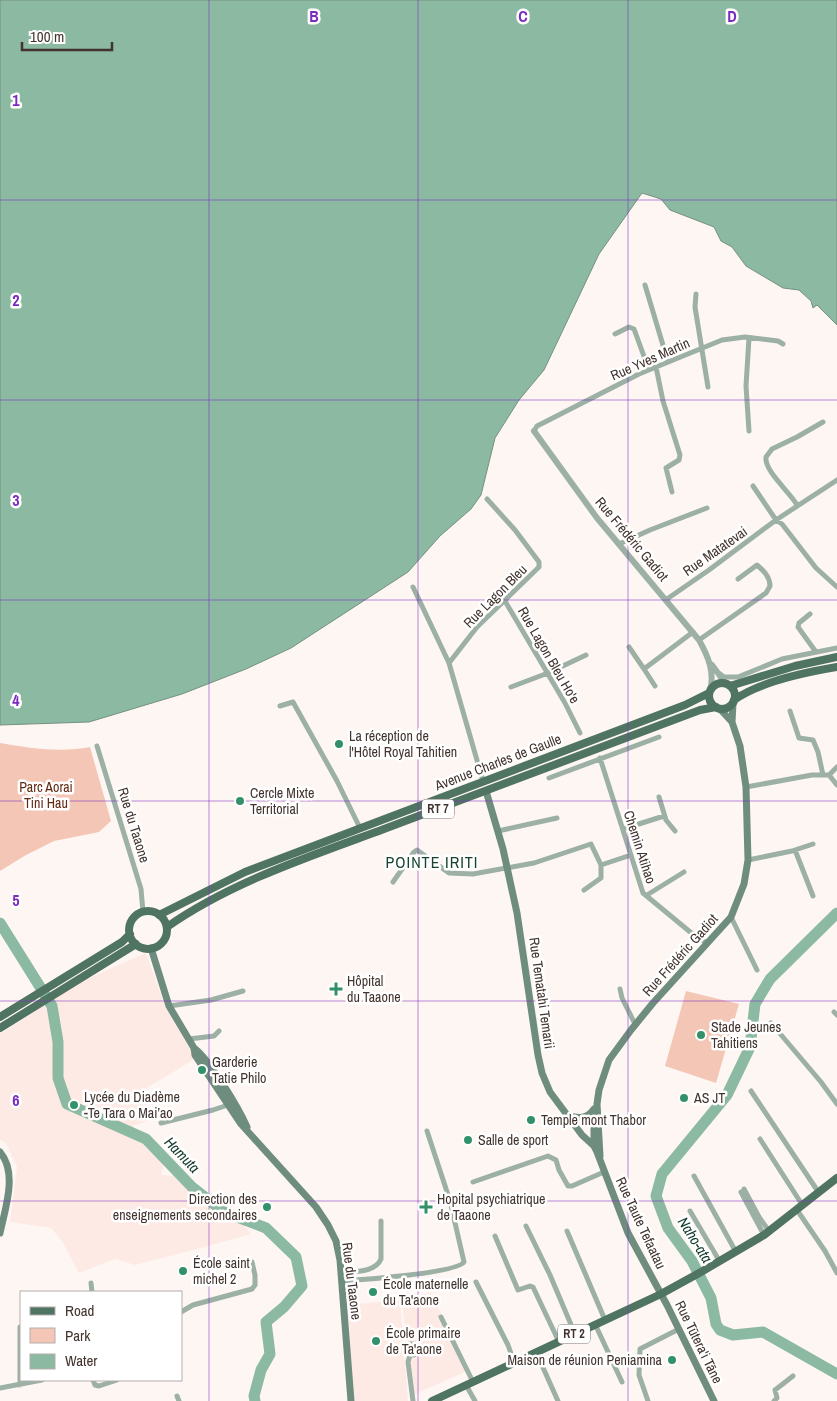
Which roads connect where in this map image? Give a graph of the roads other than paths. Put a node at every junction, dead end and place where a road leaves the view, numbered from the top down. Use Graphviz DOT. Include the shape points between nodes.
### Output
graph roads {
  1 [pos="646,285"];
  2 [pos="696,294"];
  3 [pos="614,334"];
  4 [pos="748,338"];
  5 [pos="783,344"];
  6 [pos="702,348"];
  7 [pos="668,362"];
  8 [pos="656,367"];
  9 [pos="649,370"];
  10 [pos="708,387"];
  11 [pos="823,422"];
  12 [pos="534,431"];
  13 [pos="749,431"];
  14 [pos="837,480"];
  15 [pos="753,486"];
  16 [pos="672,492"];
  17 [pos="487,498"];
  18 [pos="797,505"];
  19 [pos="707,508"];
  20 [pos="776,520"];
  21 [pos="619,544"];
  22 [pos="738,579"];
  23 [pos="413,587"];
  24 [pos="837,588"];
  25 [pos="667,599"];
  26 [pos="505,601"];
  27 [pos="810,614"];
  28 [pos="693,632"];
  29 [pos="699,640"];
  30 [pos="629,647"];
  31 [pos="837,648"];
  32 [pos="816,652"];
  33 [pos="586,656"];
  34 [pos="837,657"];
  35 [pos="449,663"];
  36 [pos="710,663"];
  37 [pos="837,667"];
  38 [pos="644,669"];
  39 [pos="548,673"];
  40 [pos="718,674"];
  41 [pos="728,685"];
  42 [pos="655,686"];
  43 [pos="511,687"];
  44 [pos="710,692"];
  45 [pos="733,702"];
  46 [pos="280,706"];
  47 [pos="718,708"];
  48 [pos="790,711"];
  49 [pos="732,722"];
  50 [pos="580,733"];
  51 [pos="659,737"];
  52 [pos="97,746"];
  53 [pos="600,758"];
  54 [pos="837,768"];
  55 [pos="826,775"];
  56 [pos="549,778"];
  57 [pos="483,781"];
  58 [pos="837,785"];
  59 [pos="746,787"];
  60 [pos="486,791"];
  61 [pos="659,797"];
  62 [pos="664,816"];
  63 [pos="557,818"];
  64 [pos="360,828"];
  65 [pos="623,829"];
  66 [pos="498,831"];
  67 [pos="675,831"];
  68 [pos="813,844"];
  69 [pos="795,850"];
  70 [pos="631,855"];
  71 [pos="748,860"];
  72 [pos="601,865"];
  73 [pos="508,869"];
  74 [pos="684,872"];
  75 [pos="393,882"];
  76 [pos="584,890"];
  77 [pos="647,895"];
  78 [pos="814,896"];
  79 [pos="143,912"];
  80 [pos="159,915"];
  81 [pos="731,917"];
  82 [pos="167,926"];
  83 [pos="130,934"];
  84 [pos="707,943"];
  85 [pos="136,944"];
  86 [pos="151,948"];
  87 [pos="757,970"];
  88 [pos="620,989"];
  89 [pos="243,991"];
  90 [pos="49,992"];
  91 [pos="169,1006"];
  92 [pos="0,1017"];
  93 [pos="771,1022"];
  94 [pos="635,1024"];
  95 [pos="0,1028"];
  96 [pos="219,1031"];
  97 [pos="188,1039"];
  98 [pos="751,1091"];
  99 [pos="230,1104"];
  100 [pos="597,1104"];
  101 [pos="837,1104"];
  102 [pos="568,1115"];
  103 [pos="161,1124"];
  104 [pos="428,1130"];
  105 [pos="760,1139"];
  106 [pos="594,1146"];
  107 [pos="0,1152"];
  108 [pos="600,1162"];
  109 [pos="0,1163"];
  110 [pos="8,1172"];
  111 [pos="604,1172"];
  112 [pos="694,1176"];
  113 [pos="837,1178"];
  114 [pos="473,1182"];
  115 [pos="742,1190"];
  116 [pos="819,1193"];
  117 [pos="800,1208"];
  118 [pos="2,1209"];
  119 [pos="690,1211"];
  120 [pos="381,1221"];
  121 [pos="526,1226"];
  122 [pos="567,1231"];
  123 [pos="0,1233"];
  124 [pos="766,1233"];
  125 [pos="495,1236"];
  126 [pos="736,1252"];
  127 [pos="252,1262"];
  128 [pos="720,1262"];
  129 [pos="837,1272"];
  130 [pos="341,1273"];
  131 [pos="342,1281"];
  132 [pos="476,1282"];
  133 [pos="91,1283"];
  134 [pos="92,1291"];
  135 [pos="661,1294"];
  136 [pos="182,1311"];
  137 [pos="441,1316"];
  138 [pos="606,1320"];
  139 [pos="595,1324"];
  140 [pos="20,1327"];
  141 [pos="679,1329"];
  142 [pos="575,1334"];
  143 [pos="559,1342"];
  144 [pos="536,1352"];
  145 [pos="410,1355"];
  146 [pos="514,1362"];
  147 [pos="793,1376"];
  148 [pos="38,1381"];
  149 [pos="93,1381"];
  150 [pos="114,1381"];
  151 [pos="622,1382"];
  152 [pos="469,1384"];
  153 [pos="20,1385"];
  154 [pos="0,1388"];
  155 [pos="351,1401"];
  156 [pos="413,1401"];
  157 [pos="432,1401"];
  158 [pos="475,1401"];
  159 [pos="558,1401"];
  160 [pos="648,1401"];
  161 [pos="714,1401"];
  162 [pos="774,1401"];
  1 -- 7 [label="street"];
  2 -- 6 [label="street"];
  3 -- 9 [label="street" via="629,327 634,329"];
  4 -- 5 [label="street, Rue Yves Martin"];
  4 -- 6 [label="street, Rue Yves Martin" via="722,340"];
  4 -- 13 [label="street" via="746,386"];
  6 -- 7 [label="street, Rue Yves Martin"];
  6 -- 10 [label="street"];
  7 -- 8 [label="street, Rue Yves Martin"];
  8 -- 9 [label="street, Rue Yves Martin"];
  8 -- 16 [label="street" via="680,455 679,460 666,468"];
  9 -- 12 [label="street, Rue Yves Martin" via="543,423"];
  11 -- 18 [label="street" via="772,449 766,458 766,466"];
  12 -- 21 [label="street, Rue Frédéric Gadiot"];
  14 -- 18 [label="street, Rue Matatevai"];
  15 -- 20 [label="street"];
  17 -- 26 [label="street, Rue Lagon Bleu" via="539,562 539,567"];
  18 -- 20 [label="street, Rue Matatevai"];
  19 -- 21 [label="street"];
  20 -- 24 [label="street"];
  20 -- 25 [label="street, Rue Matatevai"];
  21 -- 25 [label="street, Rue Frédéric Gadiot"];
  22 -- 29 [label="street" via="757,565 764,571 770,586 766,593"];
  23 -- 35 [label="street"];
  25 -- 28 [label="street, Rue Frédéric Gadiot"];
  26 -- 35 [label="street, Rue Lagon Bleu" via="477,628"];
  26 -- 39 [label="street, Rue Lagon Bleu Ho'e"];
  27 -- 32 [label="street" via="798,628"];
  28 -- 29 [label="street, Rue Frédéric Gadiot"];
  28 -- 38 [label="street"];
  29 -- 36 [label="street, Rue Frédéric Gadiot"];
  30 -- 38 [label="street"];
  31 -- 32 [label="street"];
  32 -- 40 [label="street" via="782,660 738,677"];
  33 -- 39 [label="street"];
  34 -- 41 [label="main road, RT 7"];
  35 -- 57 [label="street"];
  36 -- 40 [label="street, Rue Frédéric Gadiot"];
  36 -- 44 [label="street, Rue Frédéric Gadiot"];
  37 -- 45 [label="main road, RT 7" via="744,693"];
  38 -- 42 [label="street"];
  39 -- 43 [label="street"];
  39 -- 50 [label="street, Rue Lagon Bleu Ho'e"];
  40 -- 41 [label="street, Rue Frédéric Gadiot"];
  41 -- 44 [label="main road, RT 7" via="716,684"];
  41 -- 45 [label="main road" via="734,693"];
  44 -- 47 [label="main road" via="710,702"];
  44 -- 57 [label="main road, Avenue Charles de Gaulle / RT 7" via="685,705"];
  45 -- 47 [label="main road, RT 7" via="726,708"];
  45 -- 49 [label="main road, Rue Frédéric Gadiot"];
  46 -- 64 [label="street" via="293,702"];
  47 -- 49 [label="main road, Rue Frédéric Gadiot"];
  47 -- 60 [label="main road, Avenue Charles de Gaulle / RT 7" via="695,712"];
  48 -- 55 [label="street" via="799,738 813,740"];
  49 -- 59 [label="main road, Rue Frédéric Gadiot" via="740,746"];
  51 -- 53 [label="street"];
  52 -- 79 [label="street, Rue du Taaone" via="142,893"];
  53 -- 56 [label="street"];
  53 -- 65 [label="street, Chemin Atihao"];
  54 -- 55 [label="street"];
  55 -- 58 [label="street"];
  55 -- 59 [label="street"];
  57 -- 64 [label="main road, Avenue Charles de Gaulle / RT 7"];
  59 -- 71 [label="main road, Rue Frédéric Gadiot"];
  60 -- 66 [label="main road, Rue Tematahi Temarii"];
  60 -- 82 [label="main road, Avenue Charles de Gaulle / RT 7" via="274,871"];
  61 -- 62 [label="street"];
  62 -- 65 [label="street"];
  62 -- 67 [label="street"];
  63 -- 66 [label="street"];
  64 -- 80 [label="main road, Avenue Charles de Gaulle / RT 7" via="245,872"];
  65 -- 70 [label="street, Chemin Atihao"];
  66 -- 73 [label="main road, Rue Tematahi Temarii"];
  68 -- 69 [label="street"];
  69 -- 71 [label="street"];
  69 -- 78 [label="street"];
  70 -- 72 [label="street"];
  70 -- 77 [label="street, Chemin Atihao" via="643,893"];
  71 -- 81 [label="main road, Rue Frédéric Gadiot" via="744,884"];
  72 -- 73 [label="street" via="591,844"];
  72 -- 76 [label="street" via="601,878"];
  73 -- 75 [label="street" via="473,874 449,873 418,850"];
  73 -- 102 [label="main road, Rue Tematahi Temarii" via="540,1064 550,1092"];
  74 -- 77 [label="street"];
  77 -- 84 [label="street, Chemin Atihao"];
  79 -- 80 [label="main road"];
  79 -- 83 [label="main road" via="133,919"];
  80 -- 82 [label="main road"];
  81 -- 84 [label="main road, Rue Frédéric Gadiot"];
  81 -- 87 [label="street"];
  82 -- 86 [label="main road, Avenue Charles de Gaulle / RT 7" via="164,940"];
  83 -- 85 [label="main road"];
  83 -- 90 [label="main road"];
  84 -- 94 [label="main road, Rue Frédéric Gadiot"];
  85 -- 86 [label="main road"];
  85 -- 90 [label="main road"];
  86 -- 91 [label="main road, Rue du Taaone"];
  88 -- 94 [label="street"];
  89 -- 91 [label="street"];
  90 -- 92 [label="main road" via="34,996"];
  90 -- 95 [label="main road" via="39,1004"];
  91 -- 97 [label="main road, Rue du Taaone"];
  93 -- 101 [label="street"];
  94 -- 100 [label="main road, Rue Frédéric Gadiot" via="610,1060"];
  96 -- 97 [label="street" via="214,1036"];
  97 -- 99 [label="main road, Rue du Taaone"];
  98 -- 116 [label="street"];
  99 -- 103 [label="street"];
  99 -- 130 [label="main road, Rue du Taaone" via="241,1124 316,1207 328,1225 336,1241"];
  100 -- 102 [label="main road" via="586,1117"];
  100 -- 106 [label="main road, Rue Frédéric Gadiot" via="593,1121"];
  100 -- 108 [label="main road, Rue Frédéric Gadiot"];
  102 -- 106 [label="main road, Rue Tematahi Temarii"];
  104 -- 131 [label="street" via="450,1201 464,1262 458,1267 435,1272"];
  105 -- 117 [label="street"];
  106 -- 108 [label="main road, Rue Tematahi Temarii"];
  107 -- 110 [label="main road" via="7,1160"];
  108 -- 111 [label="main road, Rue Taute Tefaatau"];
  109 -- 110 [label="main road"];
  110 -- 118 [label="main road" via="8,1192"];
  111 -- 114 [label="street" via="568,1186 556,1160 548,1156"];
  111 -- 135 [label="main road, Rue Taute Tefaatau" via="628,1233"];
  112 -- 126 [label="street"];
  113 -- 116 [label="main road, RT 2"];
  115 -- 124 [label="street"];
  116 -- 117 [label="main road, RT 2"];
  117 -- 124 [label="main road, RT 2"];
  117 -- 129 [label="street"];
  118 -- 123 [label="main road"];
  119 -- 128 [label="street"];
  120 -- 130 [label="street" via="379,1264"];
  121 -- 142 [label="street"];
  122 -- 138 [label="street"];
  124 -- 126 [label="main road, RT 2"];
  125 -- 143 [label="street" via="518,1290 533,1287"];
  126 -- 128 [label="main road, RT 2"];
  127 -- 136 [label="street" via="256,1286 252,1289 193,1305"];
  128 -- 135 [label="main road, RT 2"];
  130 -- 131 [label="main road, Rue du Taaone"];
  131 -- 155 [label="main road, Rue du Taaone"];
  132 -- 146 [label="street"];
  133 -- 134 [label="street"];
  135 -- 138 [label="main road, RT 2"];
  135 -- 141 [label="main road, Rue Tūtera'i Tāne"];
  137 -- 152 [label="street"];
  138 -- 139 [label="main road, RT 2"];
  139 -- 142 [label="main road, RT 2"];
  139 -- 151 [label="street"];
  140 -- 153 [label="street"];
  141 -- 160 [label="street" via="640,1349 639,1375"];
  141 -- 161 [label="main road, Rue Tūtera'i Tāne"];
  142 -- 143 [label="main road, RT 2"];
  143 -- 144 [label="main road, RT 2"];
  144 -- 146 [label="main road, RT 2"];
  144 -- 159 [label="street"];
  145 -- 156 [label="street"];
  146 -- 152 [label="main road, RT 2"];
  147 -- 162 [label="street" via="775,1390 777,1398"];
  148 -- 153 [label="street"];
  149 -- 150 [label="street" via="99,1386"];
  152 -- 157 [label="main road, RT 2"];
  152 -- 158 [label="street"];
  153 -- 154 [label="street"];
}
